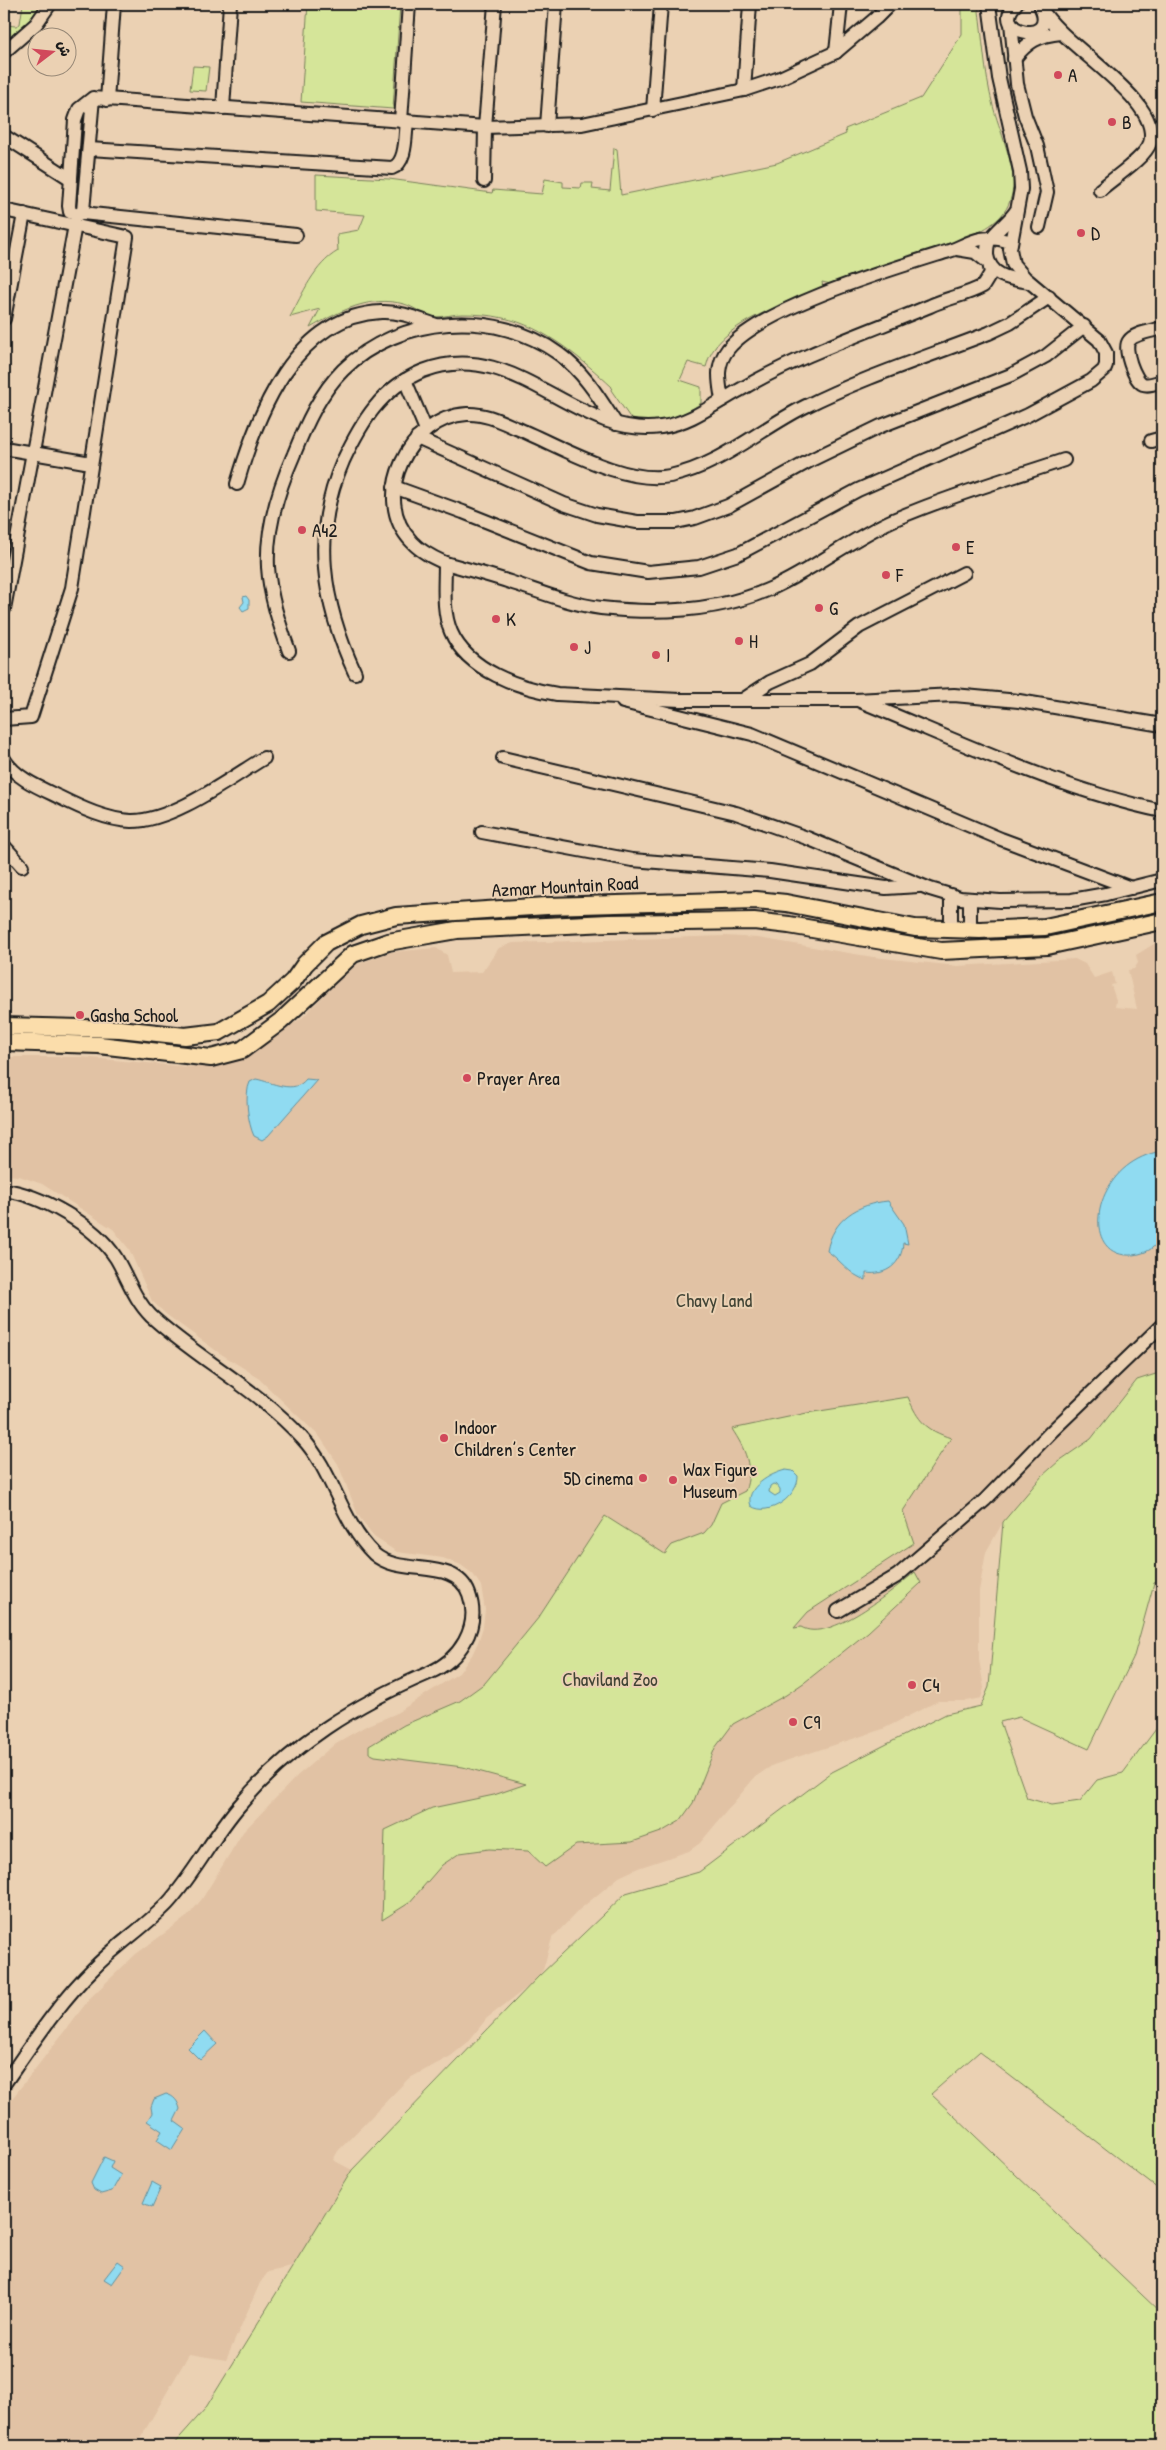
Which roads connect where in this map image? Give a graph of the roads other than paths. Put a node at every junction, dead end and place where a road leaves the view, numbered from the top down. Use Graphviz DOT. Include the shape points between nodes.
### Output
graph roads {
  1 [pos="50,4"];
  2 [pos="114,4"];
  3 [pos="230,4"];
  4 [pos="409,4"];
  5 [pos="495,4"];
  6 [pos="556,4"];
  7 [pos="661,4"];
  8 [pos="750,4"];
  9 [pos="841,4"];
  10 [pos="890,4"];
  11 [pos="989,4"];
  12 [pos="1010,4"];
  13 [pos="1016,4"];
  14 [pos="1039,6"];
  15 [pos="1011,20"];
  16 [pos="1061,33"];
  17 [pos="4,52"];
  18 [pos="836,52"];
  19 [pos="1014,59"];
  20 [pos="744,90"];
  21 [pos="93,98"];
  22 [pos="107,100"];
  23 [pos="223,108"];
  24 [pos="653,110"];
  25 [pos="404,121"];
  26 [pos="547,126"];
  27 [pos="485,127"];
  28 [pos="4,136"];
  29 [pos="89,149"];
  30 [pos="71,179"];
  31 [pos="484,180"];
  32 [pos="1100,190"];
  33 [pos="1017,208"];
  34 [pos="4,210"];
  35 [pos="82,213"];
  36 [pos="24,214"];
  37 [pos="75,225"];
  38 [pos="1039,227"];
  39 [pos="296,235"];
  40 [pos="991,238"];
  41 [pos="1011,242"];
  42 [pos="957,249"];
  43 [pos="1012,260"];
  44 [pos="989,263"];
  45 [pos="1006,278"];
  46 [pos="1030,282"];
  47 [pos="979,288"];
  48 [pos="1048,297"];
  49 [pos="381,312"];
  50 [pos="4,319"];
  51 [pos="438,325"];
  52 [pos="1084,326"];
  53 [pos="1162,328"];
  54 [pos="396,336"];
  55 [pos="405,380"];
  56 [pos="1162,381"];
  57 [pos="722,400"];
  58 [pos="616,424"];
  59 [pos="422,434"];
  60 [pos="4,448"];
  61 [pos="33,453"];
  62 [pos="1064,460"];
  63 [pos="91,463"];
  64 [pos="237,484"];
  65 [pos="394,487"];
  66 [pos="445,563"];
  67 [pos="964,573"];
  68 [pos="4,609"];
  69 [pos="289,651"];
  70 [pos="355,673"];
  71 [pos="598,696"];
  72 [pos="743,700"];
  73 [pos="856,700"];
  74 [pos="4,719"];
  75 [pos="1162,725"];
  76 [pos="264,758"];
  77 [pos="503,758"];
  78 [pos="4,759"];
  79 [pos="1162,812"];
  80 [pos="482,832"];
  81 [pos="4,846"];
  82 [pos="22,866"];
  83 [pos="1162,880"];
  84 [pos="922,886"];
  85 [pos="1131,888"];
  86 [pos="951,896"];
  87 [pos="970,900"];
  88 [pos="1162,902"];
  89 [pos="1162,921"];
  90 [pos="951,929"];
  91 [pos="970,930"];
  92 [pos="4,1026"];
  93 [pos="4,1042"];
  94 [pos="4,1190"];
  95 [pos="1162,1325"];
  96 [pos="838,1611"];
  97 [pos="4,2084"];
  1 -- 17 [label="street" via="36,24"];
  2 -- 22 [label="street"];
  3 -- 23 [label="street"];
  4 -- 25 [label="street"];
  5 -- 27 [label="street"];
  6 -- 26 [label="street"];
  7 -- 24 [label="street"];
  8 -- 20 [label="street"];
  9 -- 18 [label="street"];
  10 -- 18 [label="street"];
  11 -- 33 [label="street" via="999,78 1020,171"];
  12 -- 15 [label="street"];
  13 -- 15 [label="street"];
  14 -- 15 [label="street" via="1042,23 1035,31 1024,33 1014,28"];
  14 -- 16 [label="street"];
  15 -- 19 [label="street"];
  16 -- 19 [label="street" via="1048,34 1025,44"];
  16 -- 32 [label="street" via="1131,96 1150,122 1150,143 1144,153"];
  18 -- 20 [label="street" via="780,78"];
  19 -- 38 [label="street" via="1017,84 1037,146 1047,192"];
  20 -- 24 [label="street"];
  21 -- 22 [label="street"];
  21 -- 29 [label="street"];
  21 -- 30 [label="street" via="82,104 76,114"];
  22 -- 23 [label="street"];
  23 -- 25 [label="street"];
  24 -- 26 [label="street" via="582,124"];
  25 -- 27 [label="street"];
  25 -- 29 [label="street" via="402,159 392,168"];
  26 -- 27 [label="street"];
  27 -- 31 [label="street"];
  28 -- 30 [label="street"];
  29 -- 35 [label="street"];
  30 -- 35 [label="street" via="69,209 73,214"];
  33 -- 40 [label="street"];
  33 -- 41 [label="street"];
  34 -- 36 [label="street"];
  35 -- 39 [label="street"];
  36 -- 37 [label="street"];
  36 -- 50 [label="street"];
  37 -- 61 [label="street"];
  37 -- 63 [label="street" via="127,236"];
  40 -- 41 [label="street"];
  40 -- 42 [label="street" via="976,240"];
  40 -- 44 [label="street" via="987,248"];
  41 -- 43 [label="street"];
  42 -- 44 [label="street" via="975,252"];
  42 -- 57 [label="street" via="856,282 747,331 728,349 720,363 718,379"];
  43 -- 44 [label="street"];
  43 -- 45 [label="street"];
  43 -- 46 [label="street" via="1020,274"];
  44 -- 45 [label="street" via="996,273"];
  44 -- 47 [label="street" via="990,278"];
  45 -- 46 [label="street"];
  45 -- 47 [label="street" via="994,287"];
  46 -- 48 [label="street"];
  47 -- 57 [label="street" via="803,357 769,372"];
  48 -- 52 [label="street"];
  48 -- 59 [label="street" via="989,334 852,385 804,407 713,461 668,476 644,476 613,470 479,415 449,418 433,424"];
  49 -- 51 [label="street" via="410,315"];
  49 -- 54 [label="street" via="396,324"];
  49 -- 64 [label="street" via="333,326 301,350 288,366 263,411"];
  51 -- 54 [label="street"];
  51 -- 58 [label="street" via="478,324 515,332 544,345 580,374"];
  52 -- 59 [label="street" via="1046,356 1011,375 881,426 728,506 676,522 637,522 596,515 564,504"];
  52 -- 65 [label="street" via="1104,347 1107,360 1104,370 1091,381 1001,428 858,490 738,554 699,567 648,572 591,563"];
  53 -- 56 [label="street" via="1134,337 1127,348 1134,375 1139,381 1146,385"];
  54 -- 69 [label="street" via="358,357 331,384 310,416 289,465 274,516 268,565 274,610"];
  55 -- 58 [label="street" via="435,366 467,362 481,364 507,371"];
  55 -- 59 [label="street"];
  55 -- 70 [label="street" via="390,390 363,422 338,473 326,522 324,547 328,599"];
  57 -- 58 [label="street" via="674,425 642,429"];
  59 -- 65 [label="street" via="401,462"];
  60 -- 61 [label="street"];
  61 -- 63 [label="street"];
  61 -- 68 [label="street"];
  62 -- 66 [label="street" via="893,520 773,588 708,607 654,611 582,606"];
  63 -- 74 [label="street" via="72,588 31,717"];
  65 -- 66 [label="street" via="396,510 406,534 420,549"];
  66 -- 71 [label="street" via="447,616 451,632 461,649 483,667 519,685 558,694"];
  67 -- 72 [label="street" via="860,627 810,664 770,682"];
  71 -- 72 [label="street"];
  71 -- 85 [label="street" via="752,734 1002,839"];
  72 -- 73 [label="street"];
  73 -- 75 [label="street" via="954,695 1046,705"];
  73 -- 79 [label="street" via="1055,781"];
  76 -- 78 [label="street" via="172,812 155,819 130,821 88,811 32,785"];
  77 -- 84 [label="street" via="736,813 808,838"];
  80 -- 84 [label="street" via="632,860 770,870 886,888"];
  81 -- 82 [label="street"];
  83 -- 85 [label="street"];
  84 -- 86 [label="street"];
  85 -- 87 [label="street" via="1072,900"];
  86 -- 87 [label="street"];
  86 -- 90 [label="street"];
  87 -- 91 [label="street"];
  88 -- 91 [label="main road, Azmar Mountain Road" via="1045,928"];
  89 -- 93 [label="main road, Azmar Mountain Road" via="1047,946 941,951 789,925 746,921 456,930 388,942 353,954 282,1021 242,1050 211,1058 99,1045"];
  90 -- 91 [label="main road, Azmar Mountain Road"];
  90 -- 92 [label="main road, Azmar Mountain Road" via="915,928 756,900 547,906 396,916 361,925 333,939 317,951 294,981 268,1004 219,1032 186,1036 120,1028"];
  94 -- 97 [label="street" via="24,1194 50,1206 96,1236 112,1252 137,1299 151,1316 270,1406 303,1438 321,1463 354,1529 376,1555 395,1566 450,1574 466,1587 472,1605 464,1643 448,1663 345,1714 290,1754 261,1781 220,1830 169,1902 87,1975 54,2014"];
  95 -- 96 [label="street" via="985,1500 898,1576"];
}
